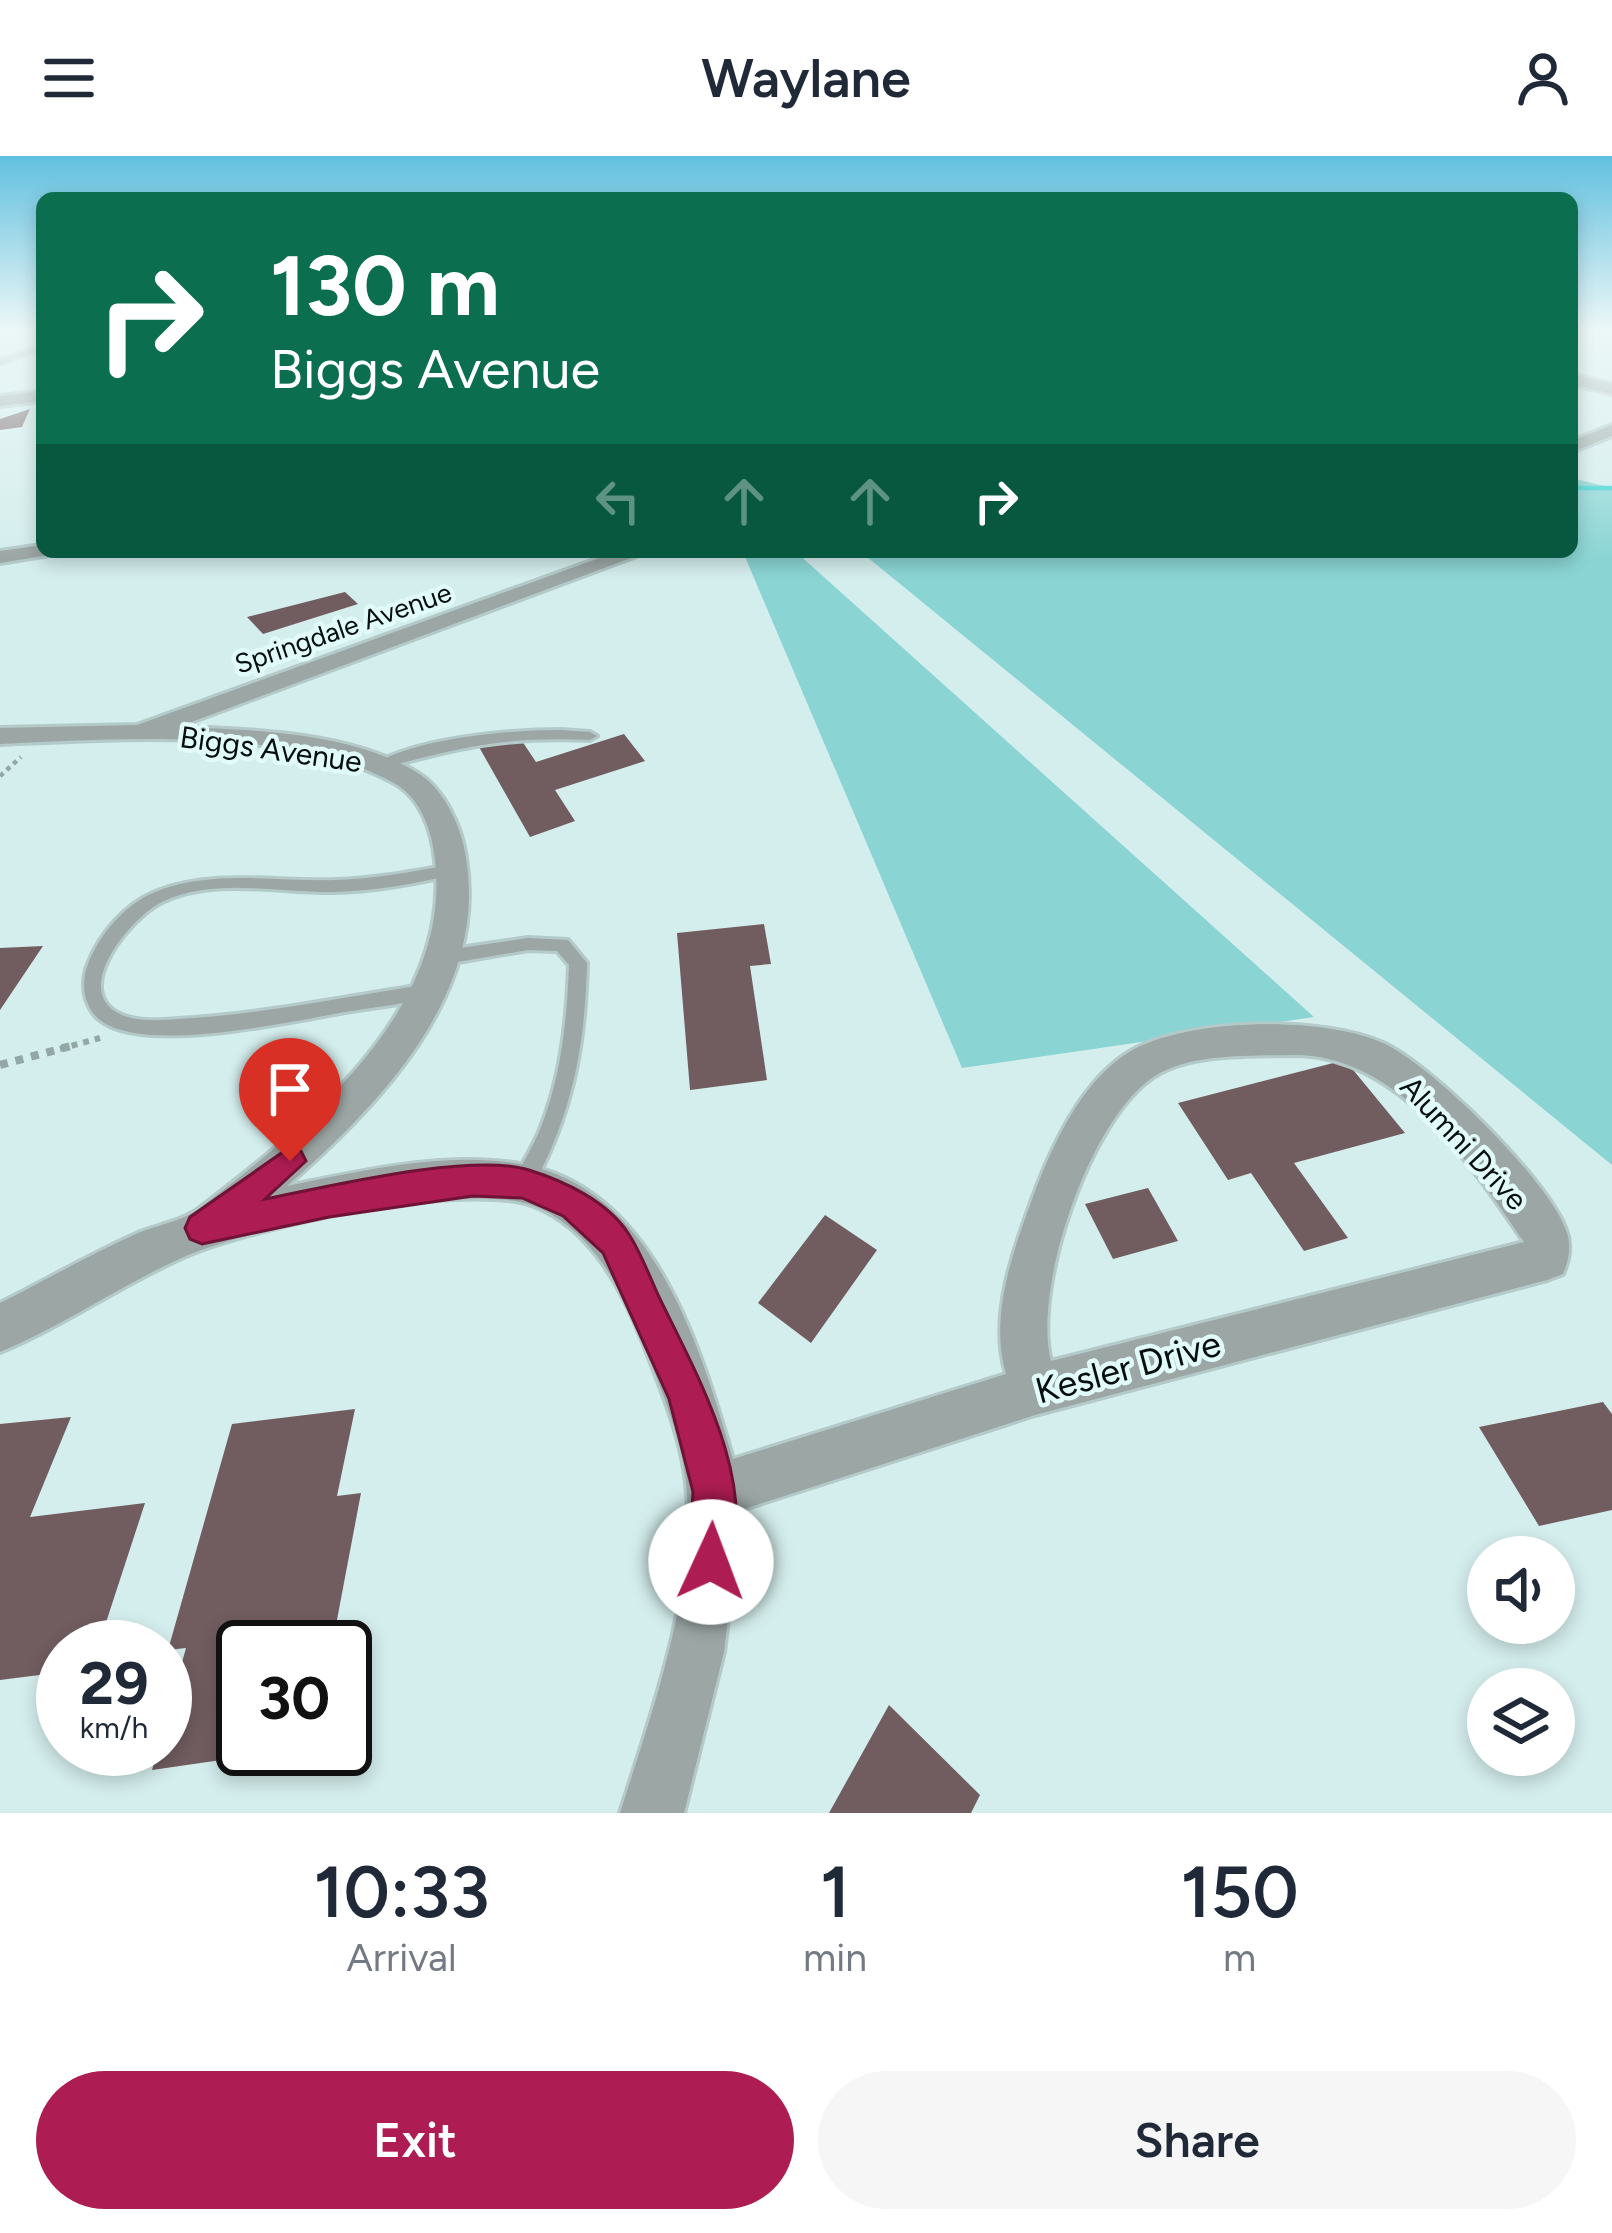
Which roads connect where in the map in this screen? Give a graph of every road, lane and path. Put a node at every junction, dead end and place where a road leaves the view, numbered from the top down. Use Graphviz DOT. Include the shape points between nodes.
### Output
graph roads {
  1 [pos="1612,430"];
  2 [pos="1578,444"];
  3 [pos="36,552"];
  4 [pos="0,557"];
  5 [pos="619,558"];
  6 [pos="135,733"];
  7 [pos="0,736"];
  8 [pos="590,736"];
  9 [pos="380,765"];
  10 [pos="454,869"];
  11 [pos="446,957"];
  12 [pos="429,991"];
  13 [pos="144,1027"];
  14 [pos="0,1065"];
  15 [pos="524,1183"];
  16 [pos="202,1228"];
  17 [pos="1547,1258"];
  18 [pos="0,1328"];
  19 [pos="1036,1390"];
  20 [pos="714,1492"];
  21 [pos="652,1813"];
  1 -- 2 [label="street"];
  3 -- 4 [label="street"];
  5 -- 6 [label="street, Springdale Avenue"];
  6 -- 7 [label="street, Biggs Avenue"];
  6 -- 9 [label="street, Biggs Avenue" via="278,745"];
  8 -- 9 [label="lane" via="522,731 444,743"];
  9 -- 10 [label="street, Biggs Avenue" via="410,780 439,814"];
  10 -- 11 [label="street, Biggs Avenue" via="458,905"];
  10 -- 13 [label="lane" via="343,886 185,888 155,898 129,913 94,967 95,999 112,1020"];
  11 -- 12 [label="street, Biggs Avenue"];
  11 -- 15 [label="lane" via="562,945 578,963 566,1090"];
  12 -- 13 [label="lane"];
  12 -- 16 [label="street, Biggs Avenue" via="368,1079 305,1145"];
  13 -- 14 [label="path"];
  15 -- 16 [label="street" via="406,1188"];
  15 -- 20 [label="street" via="574,1205 615,1242 687,1397"];
  16 -- 18 [label="street"];
  17 -- 19 [label="street, Kesler Drive"];
  17 -- 19 [label="street, Alumni Drive" via="1546,1235 1511,1188 1419,1087 1382,1062 1344,1044 1305,1040 1180,1051 1142,1062 1121,1082 1085,1132 1043,1224 1023,1341"];
  19 -- 20 [label="street, Kesler Drive"];
  20 -- 21 [label="street" via="711,1562"];
}
